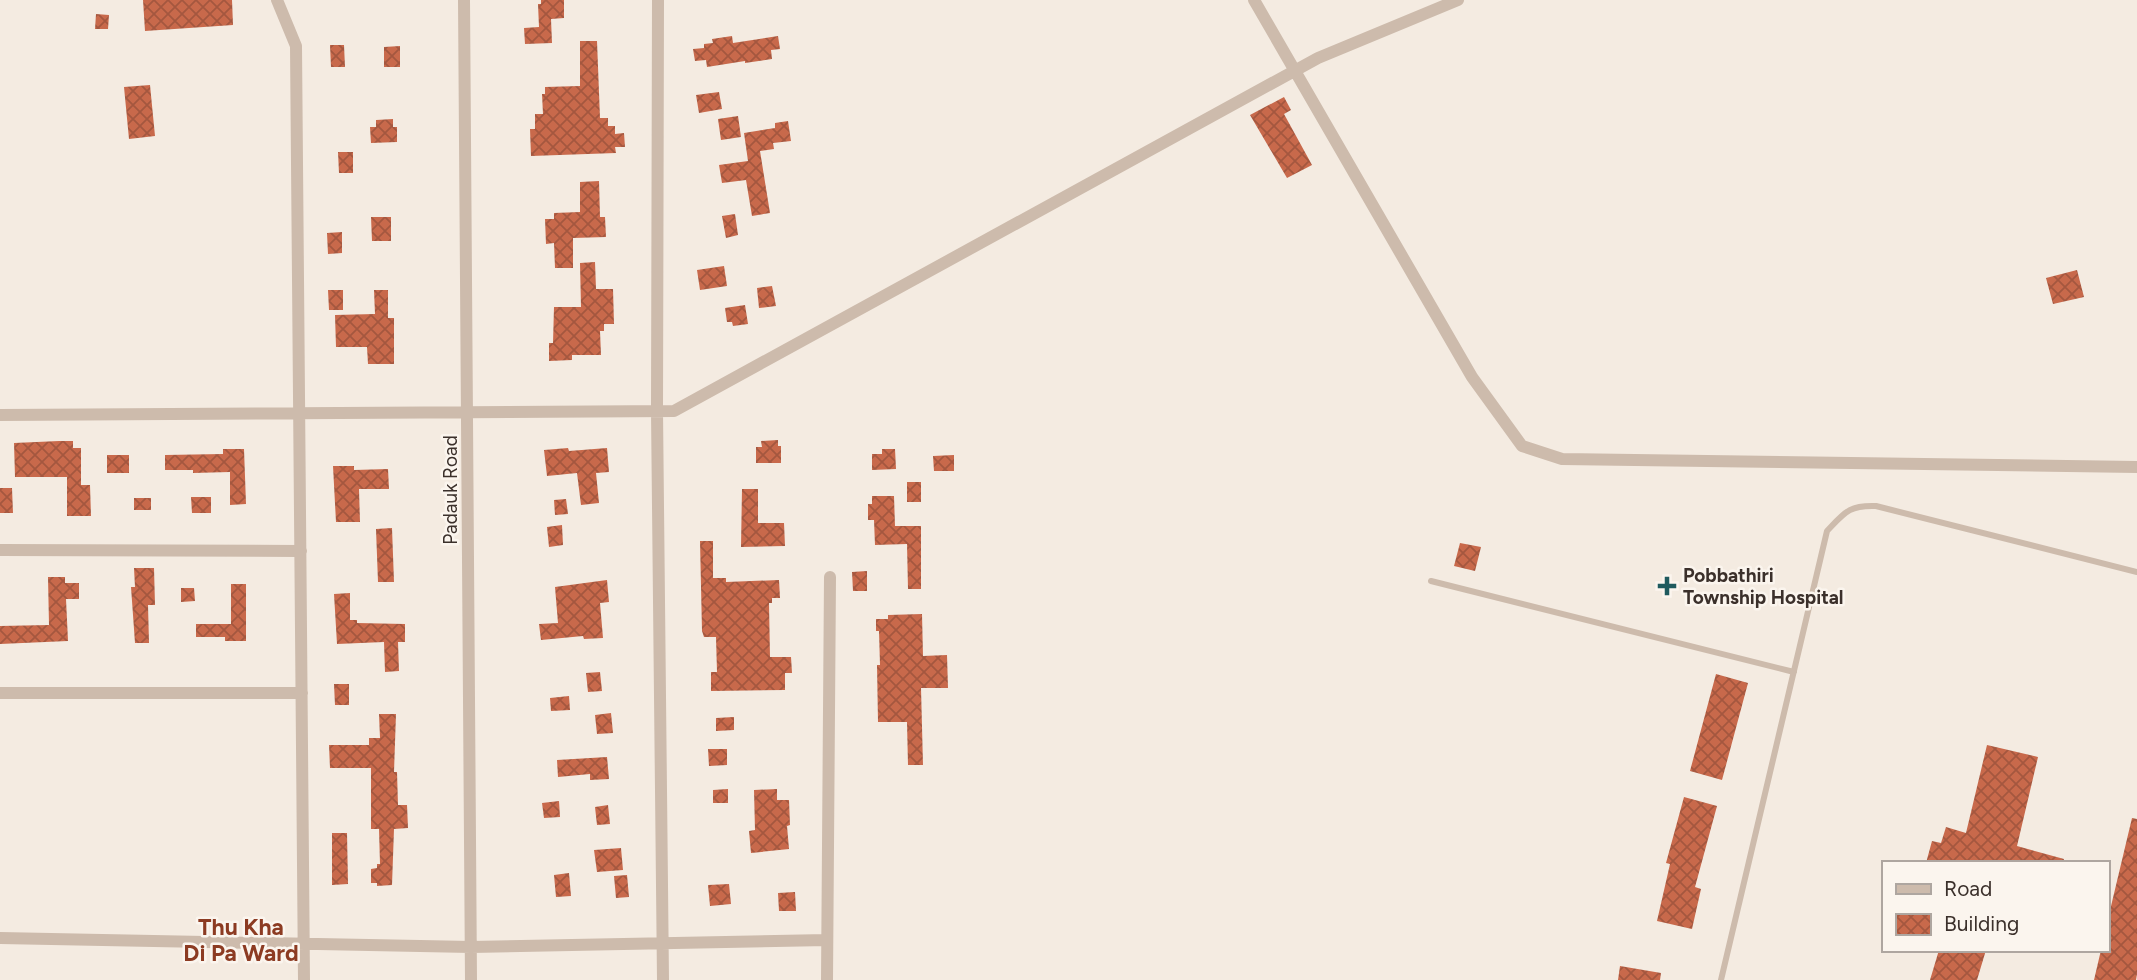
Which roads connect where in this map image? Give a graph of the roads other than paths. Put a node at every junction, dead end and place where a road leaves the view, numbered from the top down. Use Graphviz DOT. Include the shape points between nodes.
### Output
graph roads {
  1 [pos="277,0"];
  2 [pos="464,0"];
  3 [pos="658,0"];
  4 [pos="1254,0"];
  5 [pos="1458,0"];
  6 [pos="1294,71"];
  7 [pos="657,411"];
  8 [pos="468,412"];
  9 [pos="300,413"];
  10 [pos="0,415"];
  11 [pos="2137,467"];
  12 [pos="0,550"];
  13 [pos="301,551"];
  14 [pos="2137,572"];
  15 [pos="830,577"];
  16 [pos="1432,581"];
  17 [pos="1794,672"];
  18 [pos="302,692"];
  19 [pos="0,693"];
  20 [pos="0,938"];
  21 [pos="827,940"];
  22 [pos="663,944"];
  23 [pos="304,945"];
  24 [pos="471,947"];
  25 [pos="304,980"];
  26 [pos="471,980"];
  27 [pos="663,980"];
  28 [pos="827,980"];
  29 [pos="1721,980"];
  1 -- 9 [label="street" via="296,46"];
  2 -- 8 [label="street, Padauk Road"];
  3 -- 7 [label="street"];
  4 -- 6 [label="street"];
  5 -- 6 [label="street"];
  6 -- 7 [label="street" via="674,411"];
  6 -- 11 [label="street" via="1472,377 1522,446 1562,459"];
  7 -- 8 [label="street"];
  7 -- 22 [label="street"];
  8 -- 9 [label="street"];
  8 -- 24 [label="street, Padauk Road"];
  9 -- 10 [label="street"];
  9 -- 13 [label="street"];
  12 -- 13 [label="street"];
  13 -- 18 [label="street"];
  14 -- 17 [label="lane" via="1857,505 1828,531"];
  15 -- 21 [label="street"];
  16 -- 17 [label="lane"];
  17 -- 29 [label="lane"];
  18 -- 19 [label="street"];
  18 -- 23 [label="street"];
  20 -- 23 [label="street"];
  21 -- 22 [label="street"];
  21 -- 28 [label="street"];
  22 -- 24 [label="street"];
  22 -- 27 [label="street"];
  23 -- 24 [label="street"];
  23 -- 25 [label="street"];
  24 -- 26 [label="street, Padauk Road"];
}
